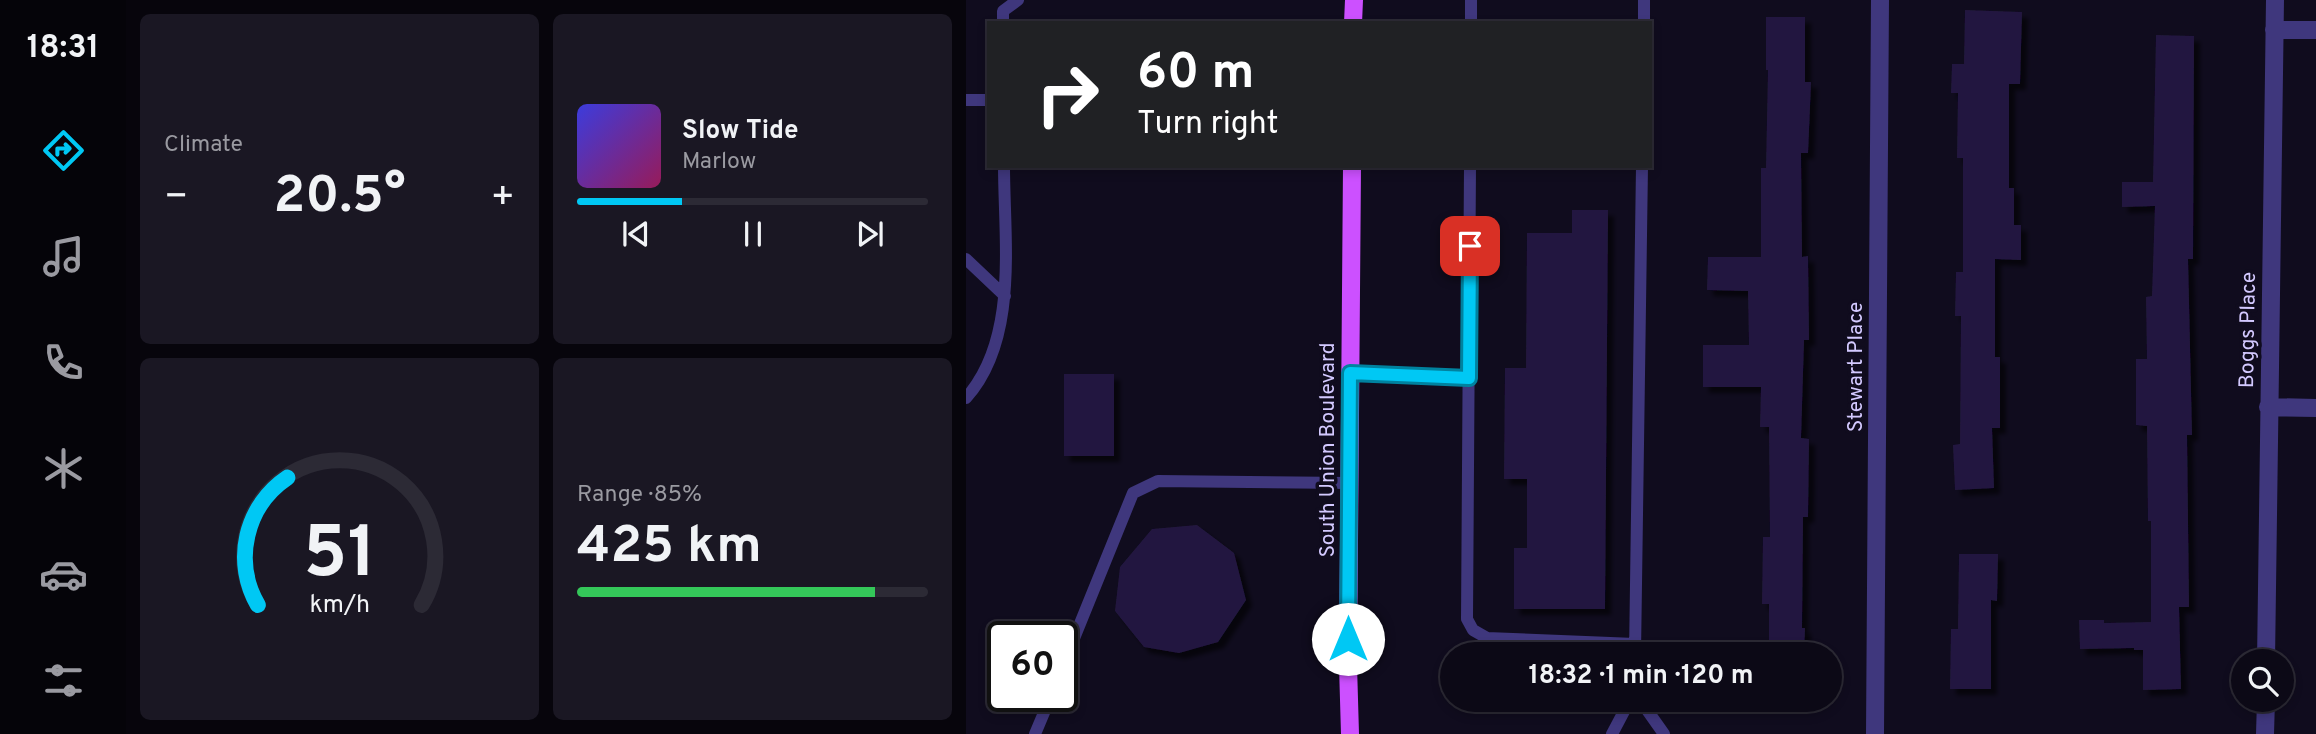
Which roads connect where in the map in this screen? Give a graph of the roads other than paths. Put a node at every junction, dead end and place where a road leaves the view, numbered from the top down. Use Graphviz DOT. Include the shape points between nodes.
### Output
graph roads {
  1 [pos="1018,0"];
  2 [pos="1354,0"];
  3 [pos="1471,0"];
  4 [pos="1644,0"];
  5 [pos="1880,0"];
  6 [pos="2275,0"];
  7 [pos="1003,21"];
  8 [pos="1353,21"];
  9 [pos="1471,21"];
  10 [pos="1644,21"];
  11 [pos="2274,30"];
  12 [pos="2316,30"];
  13 [pos="966,100"];
  14 [pos="987,100"];
  15 [pos="1004,168"];
  16 [pos="1352,168"];
  17 [pos="1470,168"];
  18 [pos="1642,168"];
  19 [pos="966,259"];
  20 [pos="1005,296"];
  21 [pos="1350,373"];
  22 [pos="1469,378"];
  23 [pos="966,398"];
  24 [pos="2268,407"];
  25 [pos="2316,408"];
  26 [pos="1350,483"];
  27 [pos="1078,629"];
  28 [pos="1541,642"];
  29 [pos="1635,642"];
  30 [pos="2266,649"];
  31 [pos="1044,712"];
  32 [pos="1624,712"];
  33 [pos="1648,712"];
  34 [pos="2266,712"];
  35 [pos="1035,734"];
  36 [pos="1350,734"];
  37 [pos="1612,734"];
  38 [pos="1664,734"];
  39 [pos="1875,734"];
  40 [pos="2265,734"];
  1 -- 7 [label="lane" via="1003,10"];
  2 -- 8 [label="main road"];
  3 -- 9 [label="lane"];
  4 -- 10 [label="lane"];
  5 -- 39 [label="street, Stewart Place"];
  6 -- 11 [label="street, Boggs Place"];
  11 -- 12 [label="street"];
  11 -- 24 [label="street, Boggs Place"];
  13 -- 14 [label="lane"];
  15 -- 20 [label="lane"];
  16 -- 21 [label="main road, South Union Boulevard"];
  17 -- 22 [label="lane"];
  18 -- 29 [label="lane"];
  19 -- 20 [label="lane"];
  20 -- 23 [label="lane" via="995,352"];
  21 -- 22 [label="lane"];
  21 -- 26 [label="main road, South Union Boulevard"];
  22 -- 28 [label="lane" via="1467,619 1487,638"];
  24 -- 25 [label="street"];
  24 -- 30 [label="street, Boggs Place"];
  26 -- 27 [label="lane" via="1158,481 1133,493"];
  26 -- 36 [label="main road, South Union Boulevard"];
  31 -- 35 [label="lane"];
  32 -- 37 [label="lane"];
  33 -- 38 [label="lane"];
  34 -- 40 [label="street"];
}
